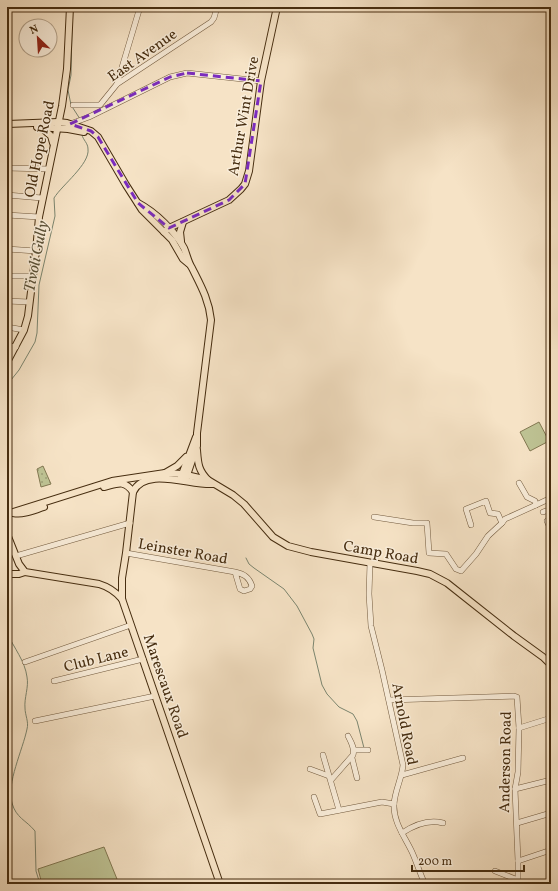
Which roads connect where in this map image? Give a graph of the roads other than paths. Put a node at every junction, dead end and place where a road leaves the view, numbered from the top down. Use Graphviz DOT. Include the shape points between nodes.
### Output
graph roads {
  1 [pos="57,7"];
  2 [pos="140,7"];
  3 [pos="217,7"];
  4 [pos="277,7"];
  5 [pos="70,8"];
  6 [pos="261,81"];
  7 [pos="117,84"];
  8 [pos="73,105"];
  9 [pos="62,106"];
  10 [pos="8,124"];
  11 [pos="70,124"];
  12 [pos="58,125"];
  13 [pos="41,127"];
  14 [pos="53,144"];
  15 [pos="112,159"];
  16 [pos="7,168"];
  17 [pos="48,169"];
  18 [pos="7,195"];
  19 [pos="42,198"];
  20 [pos="7,215"];
  21 [pos="39,217"];
  22 [pos="183,222"];
  23 [pos="166,230"];
  24 [pos="183,246"];
  25 [pos="7,249"];
  26 [pos="36,251"];
  27 [pos="189,264"];
  28 [pos="7,276"];
  29 [pos="32,276"];
  30 [pos="7,300"];
  31 [pos="29,302"];
  32 [pos="7,327"];
  33 [pos="24,330"];
  34 [pos="7,346"];
  35 [pos="16,347"];
  36 [pos="7,362"];
  37 [pos="197,433"];
  38 [pos="197,446"];
  39 [pos="188,455"];
  40 [pos="165,473"];
  41 [pos="183,478"];
  42 [pos="210,482"];
  43 [pos="519,482"];
  44 [pos="133,492"];
  45 [pos="551,498"];
  46 [pos="536,505"];
  47 [pos="551,509"];
  48 [pos="543,512"];
  49 [pos="8,514"];
  50 [pos="374,517"];
  51 [pos="547,521"];
  52 [pos="130,523"];
  53 [pos="502,523"];
  54 [pos="471,526"];
  55 [pos="551,530"];
  56 [pos="7,534"];
  57 [pos="126,553"];
  58 [pos="16,556"];
  59 [pos="370,563"];
  60 [pos="24,572"];
  61 [pos="235,572"];
  62 [pos="7,574"];
  63 [pos="122,578"];
  64 [pos="106,586"];
  65 [pos="122,599"];
  66 [pos="131,625"];
  67 [pos="543,657"];
  68 [pos="143,659"];
  69 [pos="551,660"];
  70 [pos="25,662"];
  71 [pos="551,665"];
  72 [pos="54,681"];
  73 [pos="155,696"];
  74 [pos="389,700"];
  75 [pos="551,718"];
  76 [pos="35,721"];
  77 [pos="519,728"];
  78 [pos="348,736"];
  79 [pos="354,750"];
  80 [pos="368,750"];
  81 [pos="323,755"];
  82 [pos="352,758"];
  83 [pos="463,758"];
  84 [pos="310,770"];
  85 [pos="402,775"];
  86 [pos="330,778"];
  87 [pos="357,778"];
  88 [pos="551,780"];
  89 [pos="515,789"];
  90 [pos="314,797"];
  91 [pos="394,804"];
  92 [pos="339,810"];
  93 [pos="551,813"];
  94 [pos="443,823"];
  95 [pos="517,823"];
  96 [pos="402,833"];
  97 [pos="551,850"];
  98 [pos="518,861"];
  99 [pos="495,871"];
  100 [pos="518,882"];
  101 [pos="551,882"];
  102 [pos="220,884"];
  103 [pos="425,884"];
  104 [pos="545,884"];
  1 -- 5 [label="street"];
  2 -- 7 [label="street"];
  3 -- 7 [label="street, East Avenue" via="211,22"];
  4 -- 6 [label="main road, Arthur Wint Drive"];
  5 -- 9 [label="main road, Old Hope Road"];
  6 -- 11 [label="street" via="187,73 170,77"];
  6 -- 22 [label="main road, Arthur Wint Drive" via="252,154 245,184 229,200"];
  7 -- 8 [label="street, East Avenue" via="100,105"];
  9 -- 11 [label="main road" via="63,117"];
  9 -- 12 [label="main road, Old Hope Road"];
  10 -- 12 [label="main road"];
  10 -- 13 [label="main road"];
  11 -- 12 [label="main road"];
  11 -- 15 [label="main road" via="91,130"];
  12 -- 13 [label="main road"];
  12 -- 14 [label="main road, Old Hope Road"];
  12 -- 15 [label="main road" via="88,134"];
  13 -- 14 [label="main road" via="51,136"];
  14 -- 17 [label="main road, Old Hope Road"];
  15 -- 23 [label="main road" via="142,210"];
  16 -- 17 [label="street"];
  17 -- 19 [label="main road, Old Hope Road"];
  18 -- 19 [label="street"];
  19 -- 21 [label="main road, Old Hope Road"];
  20 -- 21 [label="street"];
  21 -- 26 [label="main road, Old Hope Road"];
  22 -- 23 [label="main road, Arthur Wint Drive"];
  22 -- 24 [label="main road" via="180,232"];
  23 -- 24 [label="main road"];
  23 -- 27 [label="main road" via="183,259"];
  24 -- 27 [label="main road"];
  25 -- 26 [label="street"];
  26 -- 29 [label="main road, Old Hope Road"];
  27 -- 37 [label="main road" via="208,302 211,320"];
  28 -- 29 [label="street"];
  29 -- 31 [label="main road, Old Hope Road"];
  30 -- 31 [label="street"];
  31 -- 33 [label="main road, Old Hope Road"];
  32 -- 33 [label="street"];
  33 -- 35 [label="main road, Old Hope Road"];
  34 -- 35 [label="street"];
  35 -- 36 [label="main road, Old Hope Road"];
  37 -- 38 [label="main road"];
  37 -- 39 [label="main road"];
  38 -- 41 [label="main road"];
  38 -- 42 [label="main road" via="198,467"];
  39 -- 40 [label="main road"];
  39 -- 41 [label="main road"];
  40 -- 41 [label="main road"];
  40 -- 49 [label="main road" via="112,481"];
  41 -- 42 [label="main road, Camp Road"];
  41 -- 44 [label="main road" via="146,480 137,484"];
  42 -- 59 [label="main road, Camp Road" via="222,487 244,504 281,543 293,548"];
  43 -- 46 [label="street" via="527,497 535,501"];
  44 -- 49 [label="main road" via="126,484 119,484 25,513"];
  44 -- 52 [label="main road, Marescaux Road"];
  45 -- 46 [label="street"];
  46 -- 53 [label="street" via="505,519"];
  47 -- 48 [label="street"];
  50 -- 53 [label="street" via="413,523 427,522 429,552 446,554 456,569 461,571 488,536"];
  51 -- 55 [label="street"];
  52 -- 57 [label="main road, Marescaux Road"];
  52 -- 58 [label="street"];
  53 -- 54 [label="street" via="498,514 490,513 486,501 466,509"];
  56 -- 58 [label="main road"];
  57 -- 61 [label="street, Leinster Road"];
  57 -- 63 [label="main road, Marescaux Road"];
  58 -- 60 [label="main road"];
  59 -- 67 [label="main road, Camp Road" via="430,574 448,583"];
  59 -- 74 [label="street, Arnold Road" via="371,626"];
  60 -- 62 [label="main road"];
  60 -- 64 [label="main road"];
  63 -- 64 [label="main road" via="116,586"];
  63 -- 65 [label="main road, Marescaux Road"];
  64 -- 65 [label="main road"];
  65 -- 66 [label="main road, Marescaux Road"];
  66 -- 68 [label="main road, Marescaux Road"];
  66 -- 70 [label="street"];
  67 -- 69 [label="main road, Camp Road"];
  67 -- 71 [label="main road, Camp Road"];
  68 -- 72 [label="street, Club Lane"];
  68 -- 73 [label="main road, Marescaux Road"];
  73 -- 76 [label="street"];
  73 -- 102 [label="main road, Marescaux Road"];
  74 -- 77 [label="street, Anderson Road" via="515,696 518,699"];
  74 -- 85 [label="street, Arnold Road" via="403,765"];
  75 -- 77 [label="street"];
  77 -- 89 [label="street, Anderson Road"];
  78 -- 79 [label="street"];
  79 -- 80 [label="street"];
  79 -- 82 [label="street"];
  81 -- 86 [label="street"];
  82 -- 86 [label="street"];
  82 -- 87 [label="street"];
  83 -- 85 [label="street"];
  84 -- 86 [label="street"];
  85 -- 91 [label="street, Arnold Road"];
  86 -- 92 [label="street"];
  88 -- 89 [label="street"];
  89 -- 95 [label="street, Anderson Road"];
  90 -- 92 [label="street" via="320,814"];
  91 -- 92 [label="street" via="382,802"];
  91 -- 96 [label="street, Arnold Road"];
  93 -- 95 [label="street"];
  94 -- 96 [label="street" via="436,821 417,824"];
  95 -- 98 [label="street, Anderson Road"];
  96 -- 103 [label="street, Arnold Road"];
  97 -- 98 [label="street"];
  98 -- 100 [label="street, Anderson Road"];
  99 -- 100 [label="street"];
  101 -- 104 [label="street"];
}
